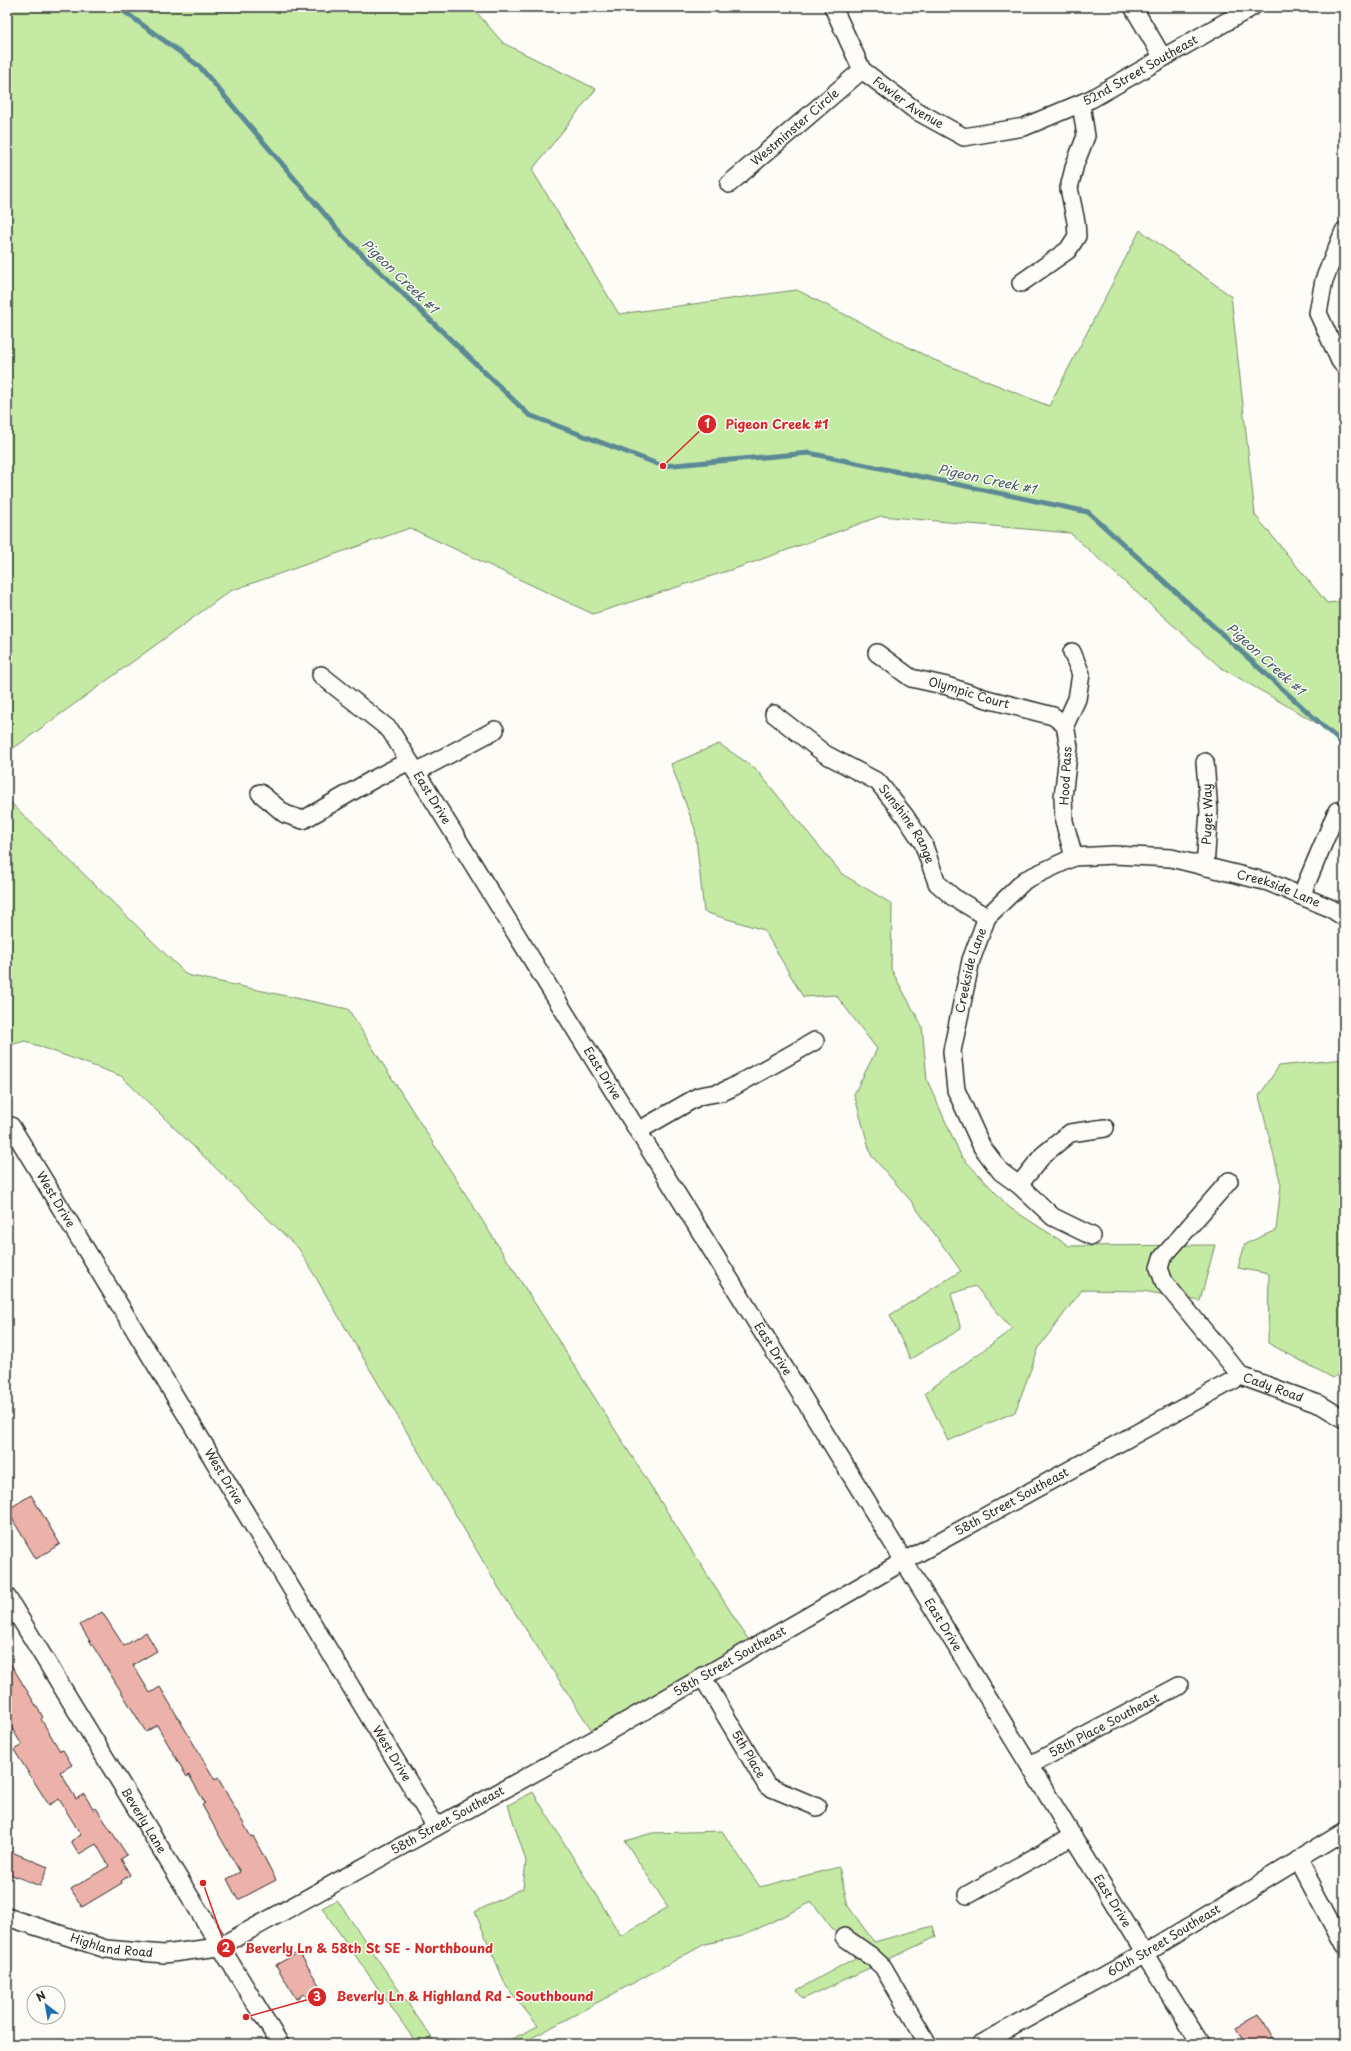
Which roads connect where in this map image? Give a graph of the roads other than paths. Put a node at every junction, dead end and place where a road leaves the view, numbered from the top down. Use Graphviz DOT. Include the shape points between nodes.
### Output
graph roads {
  1 [pos="833,7"];
  2 [pos="1133,7"];
  3 [pos="1252,7"];
  4 [pos="1163,58"];
  5 [pos="862,70"];
  6 [pos="1081,104"];
  7 [pos="1024,127"];
  8 [pos="729,184"];
  9 [pos="1344,231"];
  10 [pos="1021,283"];
  11 [pos="1344,366"];
  12 [pos="1072,652"];
  13 [pos="877,653"];
  14 [pos="321,675"];
  15 [pos="774,714"];
  16 [pos="1065,724"];
  17 [pos="495,730"];
  18 [pos="1205,762"];
  19 [pos="413,767"];
  20 [pos="260,793"];
  21 [pos="1337,811"];
  22 [pos="1074,857"];
  23 [pos="1205,866"];
  24 [pos="1301,896"];
  25 [pos="987,917"];
  26 [pos="1344,917"];
  27 [pos="815,1041"];
  28 [pos="11,1126"];
  29 [pos="1105,1128"];
  30 [pos="638,1131"];
  31 [pos="1229,1181"];
  32 [pos="1019,1185"];
  33 [pos="1092,1236"];
  34 [pos="1241,1376"];
  35 [pos="1344,1419"];
  36 [pos="904,1561"];
  37 [pos="7,1597"];
  38 [pos="702,1676"];
  39 [pos="1179,1686"];
  40 [pos="1030,1765"];
  41 [pos="817,1807"];
  42 [pos="436,1827"];
  43 [pos="1344,1832"];
  44 [pos="1074,1836"];
  45 [pos="1298,1859"];
  46 [pos="967,1895"];
  47 [pos="7,1917"];
  48 [pos="844,1937"];
  49 [pos="219,1946"];
  50 [pos="1344,1946"];
  51 [pos="1145,1953"];
  52 [pos="280,2044"];
  53 [pos="928,2044"];
  54 [pos="981,2044"];
  55 [pos="1200,2044"];
  1 -- 5 [label="street, Fowler Avenue"];
  2 -- 4 [label="street"];
  3 -- 4 [label="street, 52nd Street Southeast"];
  4 -- 6 [label="street, 52nd Street Southeast"];
  5 -- 7 [label="street, Fowler Avenue" via="915,110 964,137"];
  5 -- 8 [label="street, Westminster Circle"];
  6 -- 7 [label="street, 52nd Street Southeast"];
  6 -- 10 [label="street" via="1086,136 1069,188 1077,236 1068,250"];
  9 -- 11 [label="street" via="1324,280 1318,314"];
  12 -- 16 [label="street" via="1081,674 1077,699"];
  13 -- 16 [label="street, Olympic Court" via="911,678 1053,716"];
  14 -- 19 [label="street, East Drive" via="390,730"];
  15 -- 25 [label="street, Sunshine Range" via="825,754 878,782 923,843 937,883 953,897"];
  16 -- 22 [label="street, Hood Pass" via="1069,747 1063,797 1064,821"];
  17 -- 19 [label="street"];
  18 -- 23 [label="street, Puget Way" via="1209,811"];
  19 -- 20 [label="street" via="372,780 304,820 285,814"];
  19 -- 30 [label="street, East Drive"];
  21 -- 24 [label="street"];
  22 -- 23 [label="street, Creekside Lane" via="1114,855 1171,858"];
  22 -- 25 [label="street, Creekside Lane" via="1025,880"];
  23 -- 24 [label="street, Creekside Lane" via="1268,882"];
  24 -- 26 [label="street, Creekside Lane"];
  25 -- 32 [label="street, Creekside Lane" via="971,960 952,1051 956,1090 982,1147 1001,1172"];
  27 -- 30 [label="street" via="731,1088 699,1096"];
  28 -- 42 [label="street, West Drive"];
  29 -- 32 [label="street" via="1070,1133 1043,1155"];
  30 -- 36 [label="street, East Drive"];
  31 -- 34 [label="street, Cady Road" via="1162,1258 1159,1268 1164,1282"];
  32 -- 33 [label="street, Creekside Lane" via="1054,1217"];
  34 -- 35 [label="street, Cady Road" via="1321,1405"];
  34 -- 36 [label="street, 58th Street Southeast"];
  36 -- 38 [label="street, 58th Street Southeast"];
  36 -- 40 [label="street, East Drive"];
  37 -- 49 [label="street, Beverly Lane"];
  38 -- 41 [label="street, 5th Place" via="767,1786"];
  38 -- 42 [label="street, 58th Street Southeast" via="597,1738"];
  39 -- 40 [label="street, 58th Place Southeast"];
  40 -- 44 [label="street, East Drive"];
  42 -- 49 [label="street, 58th Street Southeast"];
  43 -- 45 [label="street, 60th Street Southeast"];
  44 -- 46 [label="street"];
  44 -- 51 [label="street, East Drive"];
  45 -- 50 [label="street"];
  45 -- 51 [label="street, 60th Street Southeast"];
  47 -- 49 [label="street, Highland Road" via="106,1949 164,1954"];
  48 -- 53 [label="street" via="883,1967"];
  49 -- 52 [label="street, Beverly Lane"];
  51 -- 54 [label="street, 60th Street Southeast"];
  51 -- 55 [label="street, East Drive"];
}
